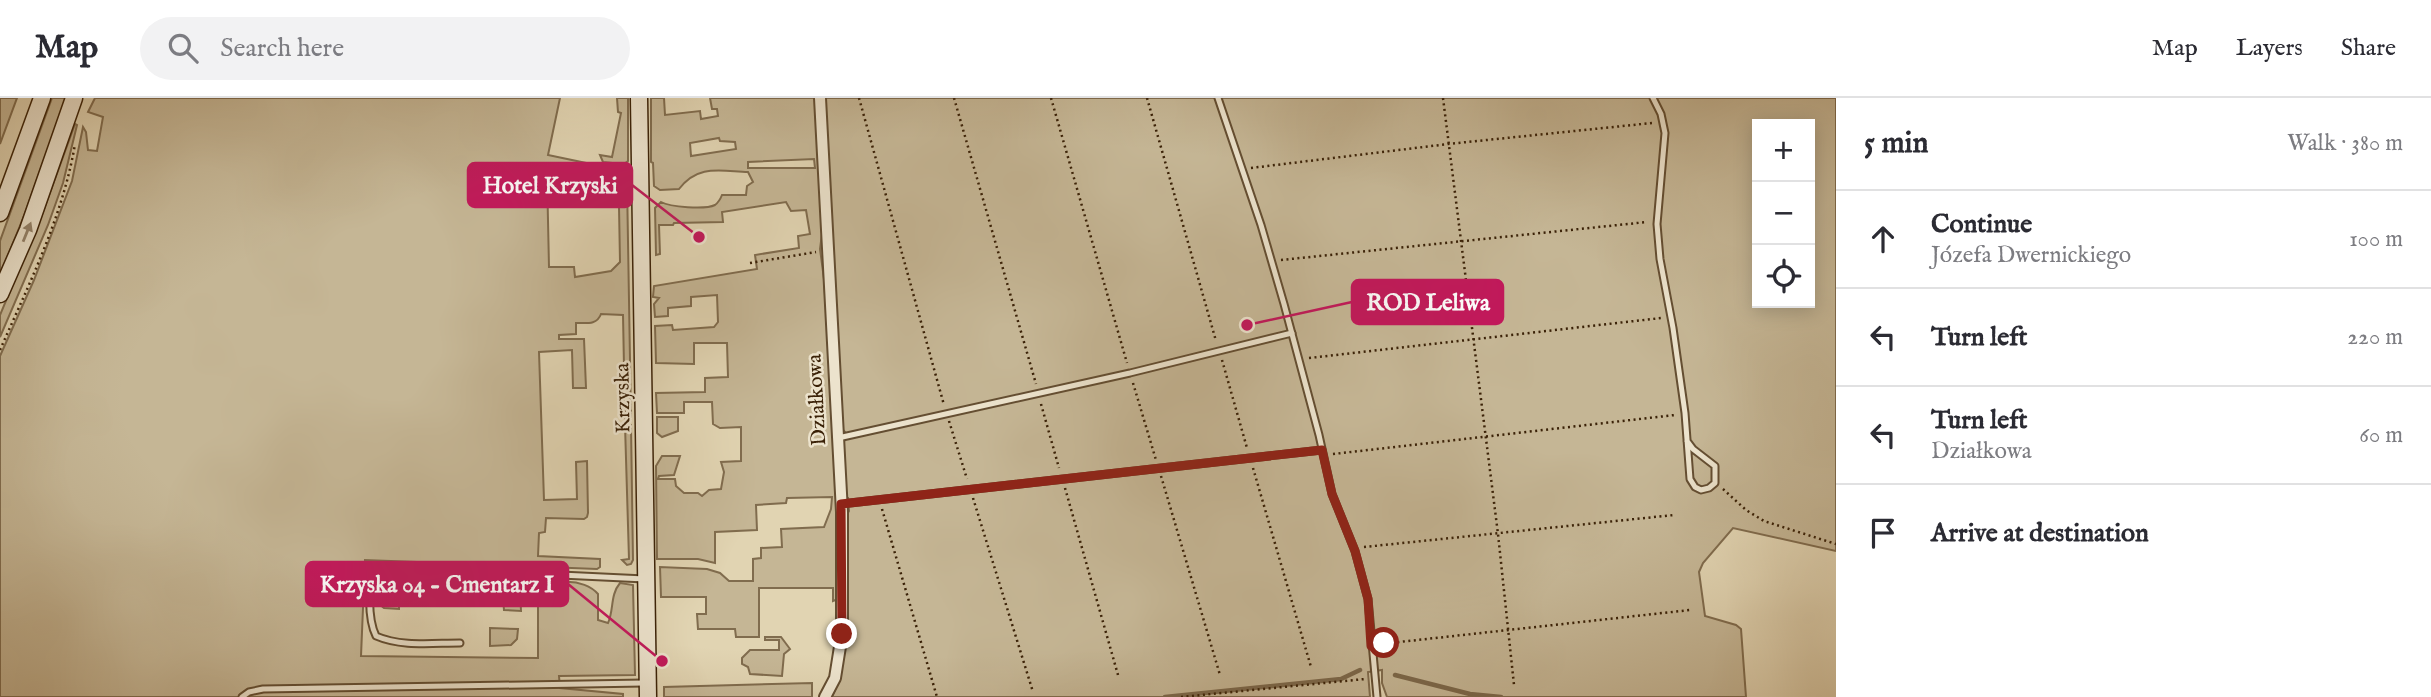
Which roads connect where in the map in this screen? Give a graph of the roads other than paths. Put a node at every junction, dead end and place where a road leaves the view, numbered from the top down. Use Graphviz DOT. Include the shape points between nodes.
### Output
graph roads {
  1 [pos="42,98"];
  2 [pos="74,98"];
  3 [pos="639,98"];
  4 [pos="820,98"];
  5 [pos="1218,98"];
  6 [pos="1653,98"];
  7 [pos="0,213"];
  8 [pos="0,294"];
  9 [pos="1292,334"];
  10 [pos="838,438"];
  11 [pos="1687,441"];
  12 [pos="1323,453"];
  13 [pos="841,504"];
  14 [pos="645,579"];
  15 [pos="460,643"];
  16 [pos="268,689"];
  17 [pos="648,690"];
  18 [pos="242,697"];
  19 [pos="268,697"];
  20 [pos="825,697"];
  21 [pos="1377,697"];
  1 -- 7 [label="street"];
  8 -- 2 [label="street, one-way" via="28,230"];
  3 -- 14 [label="street, Krzyska"];
  4 -- 10 [label="street, Działkowa"];
  5 -- 9 [label="lane"];
  6 -- 11 [label="lane" via="1665,133 1658,220 1660,258"];
  9 -- 10 [label="lane"];
  9 -- 12 [label="lane"];
  10 -- 13 [label="street, Działkowa"];
  11 -- 11 [label="lane" via="1690,479 1701,490 1709,488 1715,482 1715,466"];
  12 -- 13 [label="lane"];
  12 -- 21 [label="lane" via="1368,599"];
  13 -- 20 [label="street, Działkowa" via="842,634 835,678"];
  14 -- 15 [label="lane" via="396,567 377,571 370,602 376,636 401,642"];
  14 -- 17 [label="street, Krzyska"];
  16 -- 17 [label="lane"];
  16 -- 18 [label="lane"];
  16 -- 19 [label="lane"];
}
